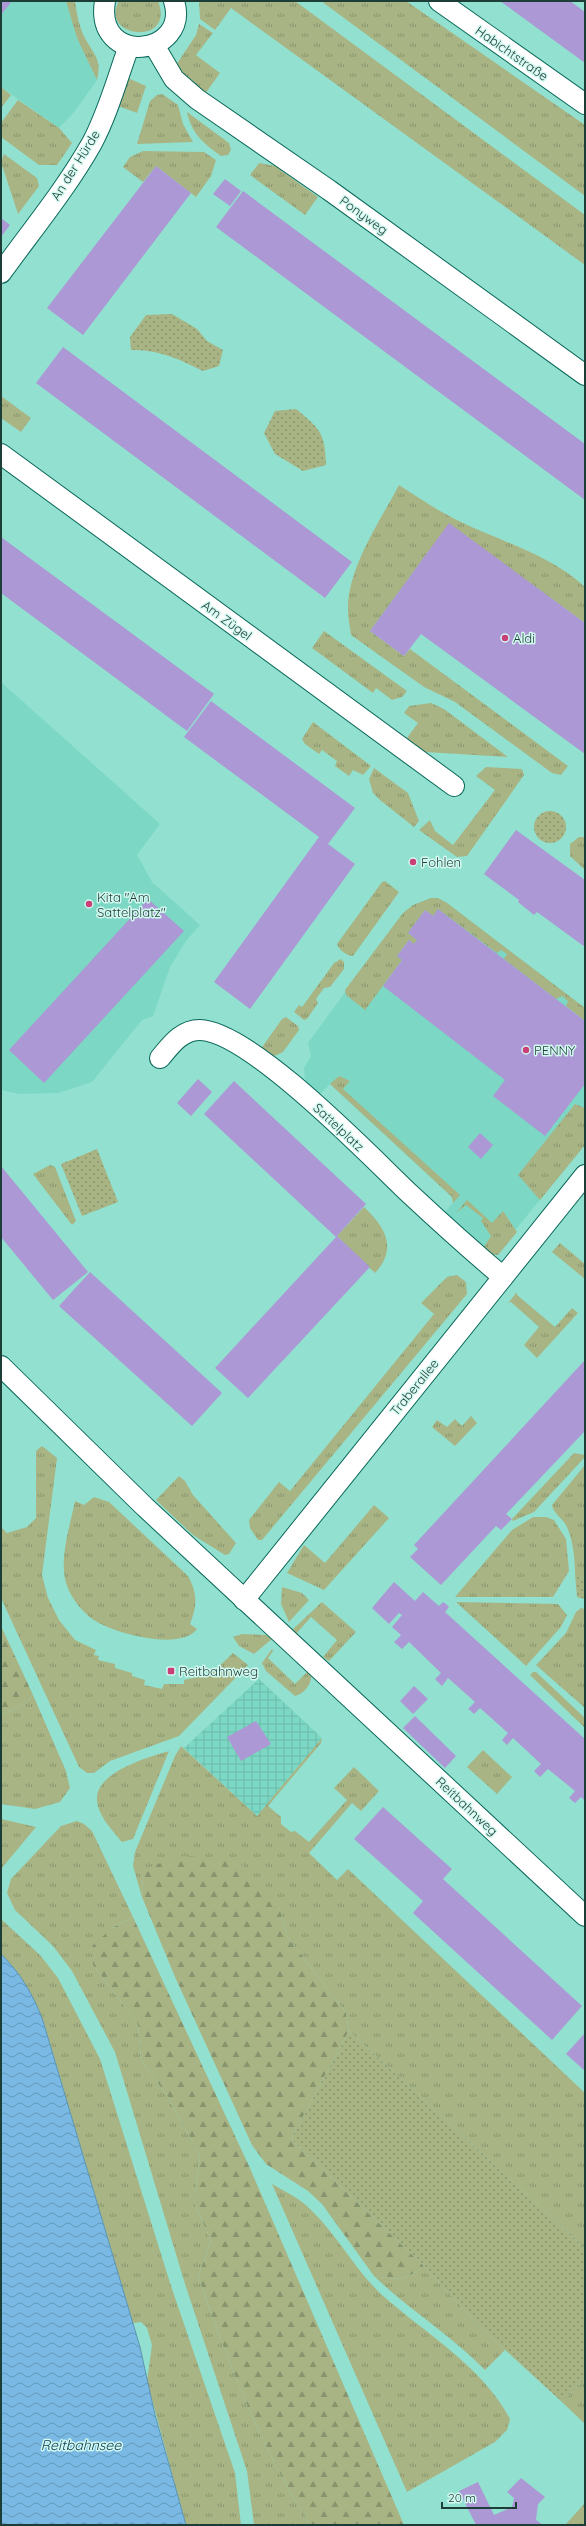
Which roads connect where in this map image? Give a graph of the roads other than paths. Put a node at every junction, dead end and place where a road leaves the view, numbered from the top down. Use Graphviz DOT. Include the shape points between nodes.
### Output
graph roads {
  1 [pos="105,1"];
  2 [pos="174,1"];
  3 [pos="439,1"];
  4 [pos="154,45"];
  5 [pos="128,46"];
  6 [pos="585,104"];
  7 [pos="1,273"];
  8 [pos="585,375"];
  9 [pos="1,454"];
  10 [pos="454,786"];
  11 [pos="160,1058"];
  12 [pos="585,1175"];
  13 [pos="503,1276"];
  14 [pos="1,1366"];
  15 [pos="244,1600"];
  16 [pos="585,1916"];
  1 -- 5 [label="street" via="105,22 110,33"];
  2 -- 4 [label="street" via="176,18 172,29 164,39"];
  3 -- 6 [label="street, Habichtstraße"];
  4 -- 5 [label="street" via="142,48"];
  4 -- 8 [label="street, Ponyweg" via="174,79 197,99 329,190"];
  5 -- 7 [label="street, An der Hürde" via="109,104 91,143"];
  9 -- 10 [label="street, Am Zügel"];
  11 -- 13 [label="street, Sattelplatz" via="186,1032 210,1031 227,1038 267,1064 297,1088 461,1241"];
  12 -- 13 [label="street, Traberallee"];
  13 -- 15 [label="street, Traberallee"];
  14 -- 15 [label="street, Reitbahnweg" via="87,1452"];
  15 -- 16 [label="street, Reitbahnweg"];
}
